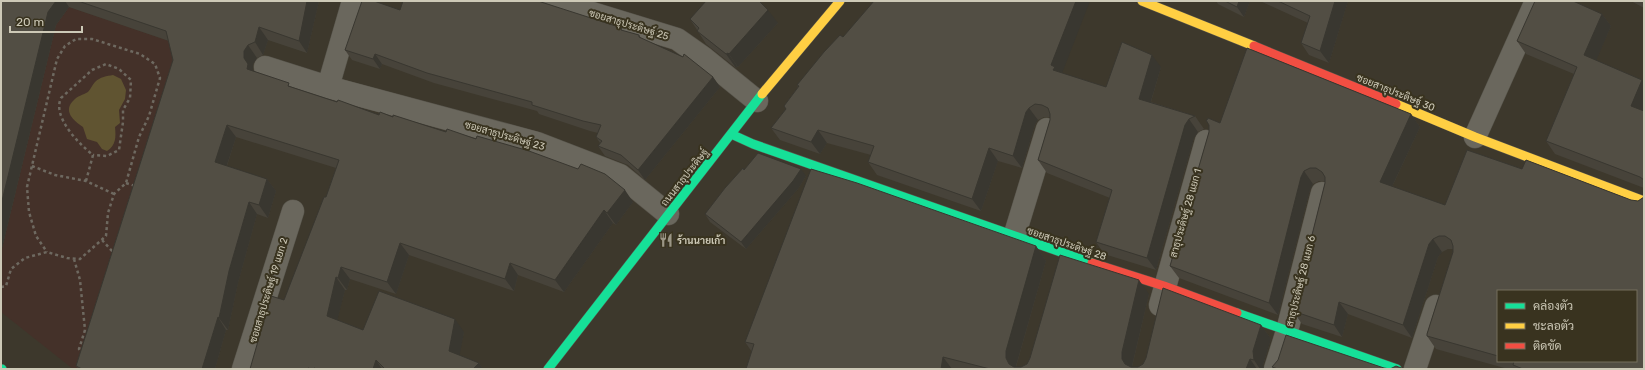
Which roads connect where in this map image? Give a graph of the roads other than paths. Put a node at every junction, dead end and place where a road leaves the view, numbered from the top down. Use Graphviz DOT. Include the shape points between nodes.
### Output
graph roads {
  1 [pos="353,1"];
  2 [pos="553,1"];
  3 [pos="840,1"];
  4 [pos="1142,1"];
  5 [pos="1536,1"];
  6 [pos="266,67"];
  7 [pos="328,87"];
  8 [pos="757,101"];
  9 [pos="1047,130"];
  10 [pos="732,134"];
  11 [pos="1475,137"];
  12 [pos="1206,141"];
  13 [pos="1322,193"];
  14 [pos="1644,201"];
  15 [pos="293,211"];
  16 [pos="668,214"];
  17 [pos="1014,237"];
  18 [pos="1061,253"];
  19 [pos="1055,275"];
  20 [pos="1164,286"];
  21 [pos="1441,290"];
  22 [pos="1155,324"];
  23 [pos="1287,331"];
  24 [pos="243,369"];
  25 [pos="548,369"];
  26 [pos="1275,369"];
  27 [pos="1397,369"];
  28 [pos="1415,369"];
  1 -- 7 [label="street"];
  2 -- 8 [label="street, ซอยสาธุประดิษฐ์ 25" via="678,39"];
  3 -- 8 [label="street, ถนนสาธุประดิษฐ์"];
  4 -- 11 [label="street, ซอยสาธุประดิษฐ์ 30"];
  5 -- 11 [label="street"];
  6 -- 7 [label="street, ซอยสาธุประดิษฐ์ 23"];
  7 -- 16 [label="street, ซอยสาธุประดิษฐ์ 23" via="537,143 620,175"];
  8 -- 10 [label="street, ถนนสาธุประดิษฐ์"];
  9 -- 17 [label="street"];
  10 -- 16 [label="street, ถนนสาธุประดิษฐ์"];
  10 -- 17 [label="street, ซอยสาธุประดิษฐ์ 28" via="753,144"];
  11 -- 14 [label="street, ซอยสาธุประดิษฐ์ 30"];
  12 -- 20 [label="street, สาธุประดิษฐ์ 28 แยก 1"];
  13 -- 23 [label="street, สาธุประดิษฐ์ 28 แยก 6"];
  15 -- 24 [label="street, ซอยสาธุประดิษฐ์ 19 แยก 2"];
  16 -- 25 [label="street, ถนนสาธุประดิษฐ์"];
  17 -- 18 [label="street, ซอยสาธุประดิษฐ์ 28"];
  18 -- 19 [label="street"];
  18 -- 20 [label="street, ซอยสาธุประดิษฐ์ 28"];
  20 -- 22 [label="street, สาธุประดิษฐ์ 28 แยก 1"];
  20 -- 23 [label="street, ซอยสาธุประดิษฐ์ 28"];
  21 -- 28 [label="street"];
  23 -- 26 [label="street, สาธุประดิษฐ์ 28 แยก 6"];
  23 -- 27 [label="street, ซอยสาธุประดิษฐ์ 28"];
}
